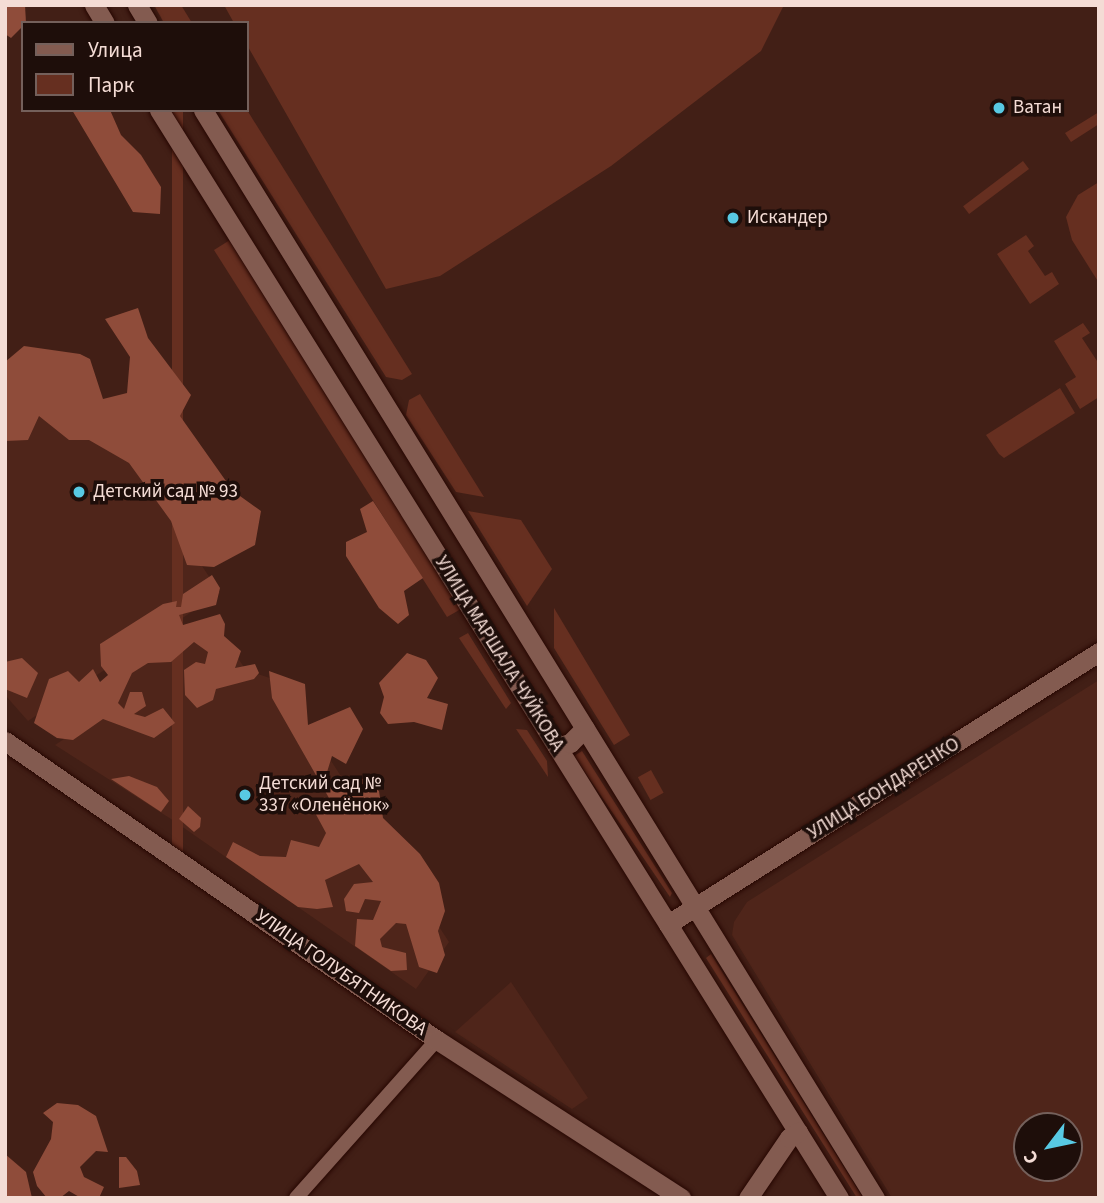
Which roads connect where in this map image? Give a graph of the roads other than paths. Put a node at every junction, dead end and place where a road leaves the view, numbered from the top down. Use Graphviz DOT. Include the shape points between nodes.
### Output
graph roads {
  1 [pos="94,5"];
  2 [pos="137,5"];
  3 [pos="104,21"];
  4 [pos="147,21"];
  5 [pos="160,112"];
  6 [pos="204,112"];
  7 [pos="1099,652"];
  8 [pos="585,728"];
  9 [pos="5,741"];
  10 [pos="557,747"];
  11 [pos="696,907"];
  12 [pos="668,924"];
  13 [pos="437,1040"];
  14 [pos="798,1132"];
  15 [pos="296,1198"];
  16 [pos="681,1198"];
  17 [pos="748,1198"];
  18 [pos="839,1198"];
  19 [pos="875,1198"];
  1 -- 3 [label="main road"];
  2 -- 4 [label="main road"];
  5 -- 10 [label="main road, УЛИЦА МАРШАЛА ЧУЙКОВА"];
  6 -- 8 [label="main road, УЛИЦА МАРШАЛА ЧУЙКОВА"];
  7 -- 11 [label="main road, УЛИЦА БОНДАРЕНКО"];
  8 -- 10 [label="main road" via="570,743"];
  8 -- 11 [label="main road, УЛИЦА МАРШАЛА ЧУЙКОВА"];
  9 -- 13 [label="main road, УЛИЦА ГОЛУБЯТНИКОВА"];
  10 -- 12 [label="main road, УЛИЦА МАРШАЛА ЧУЙКОВА"];
  11 -- 12 [label="main road, УЛИЦА БОНДАРЕНКО"];
  11 -- 19 [label="main road, УЛИЦА МАРШАЛА ЧУЙКОВА"];
  12 -- 14 [label="main road, УЛИЦА МАРШАЛА ЧУЙКОВА"];
  13 -- 15 [label="street"];
  13 -- 16 [label="main road, УЛИЦА ГОЛУБЯТНИКОВА"];
  14 -- 17 [label="main road" via="789,1138"];
  14 -- 18 [label="main road, УЛИЦА МАРШАЛА ЧУЙКОВА"];
}
